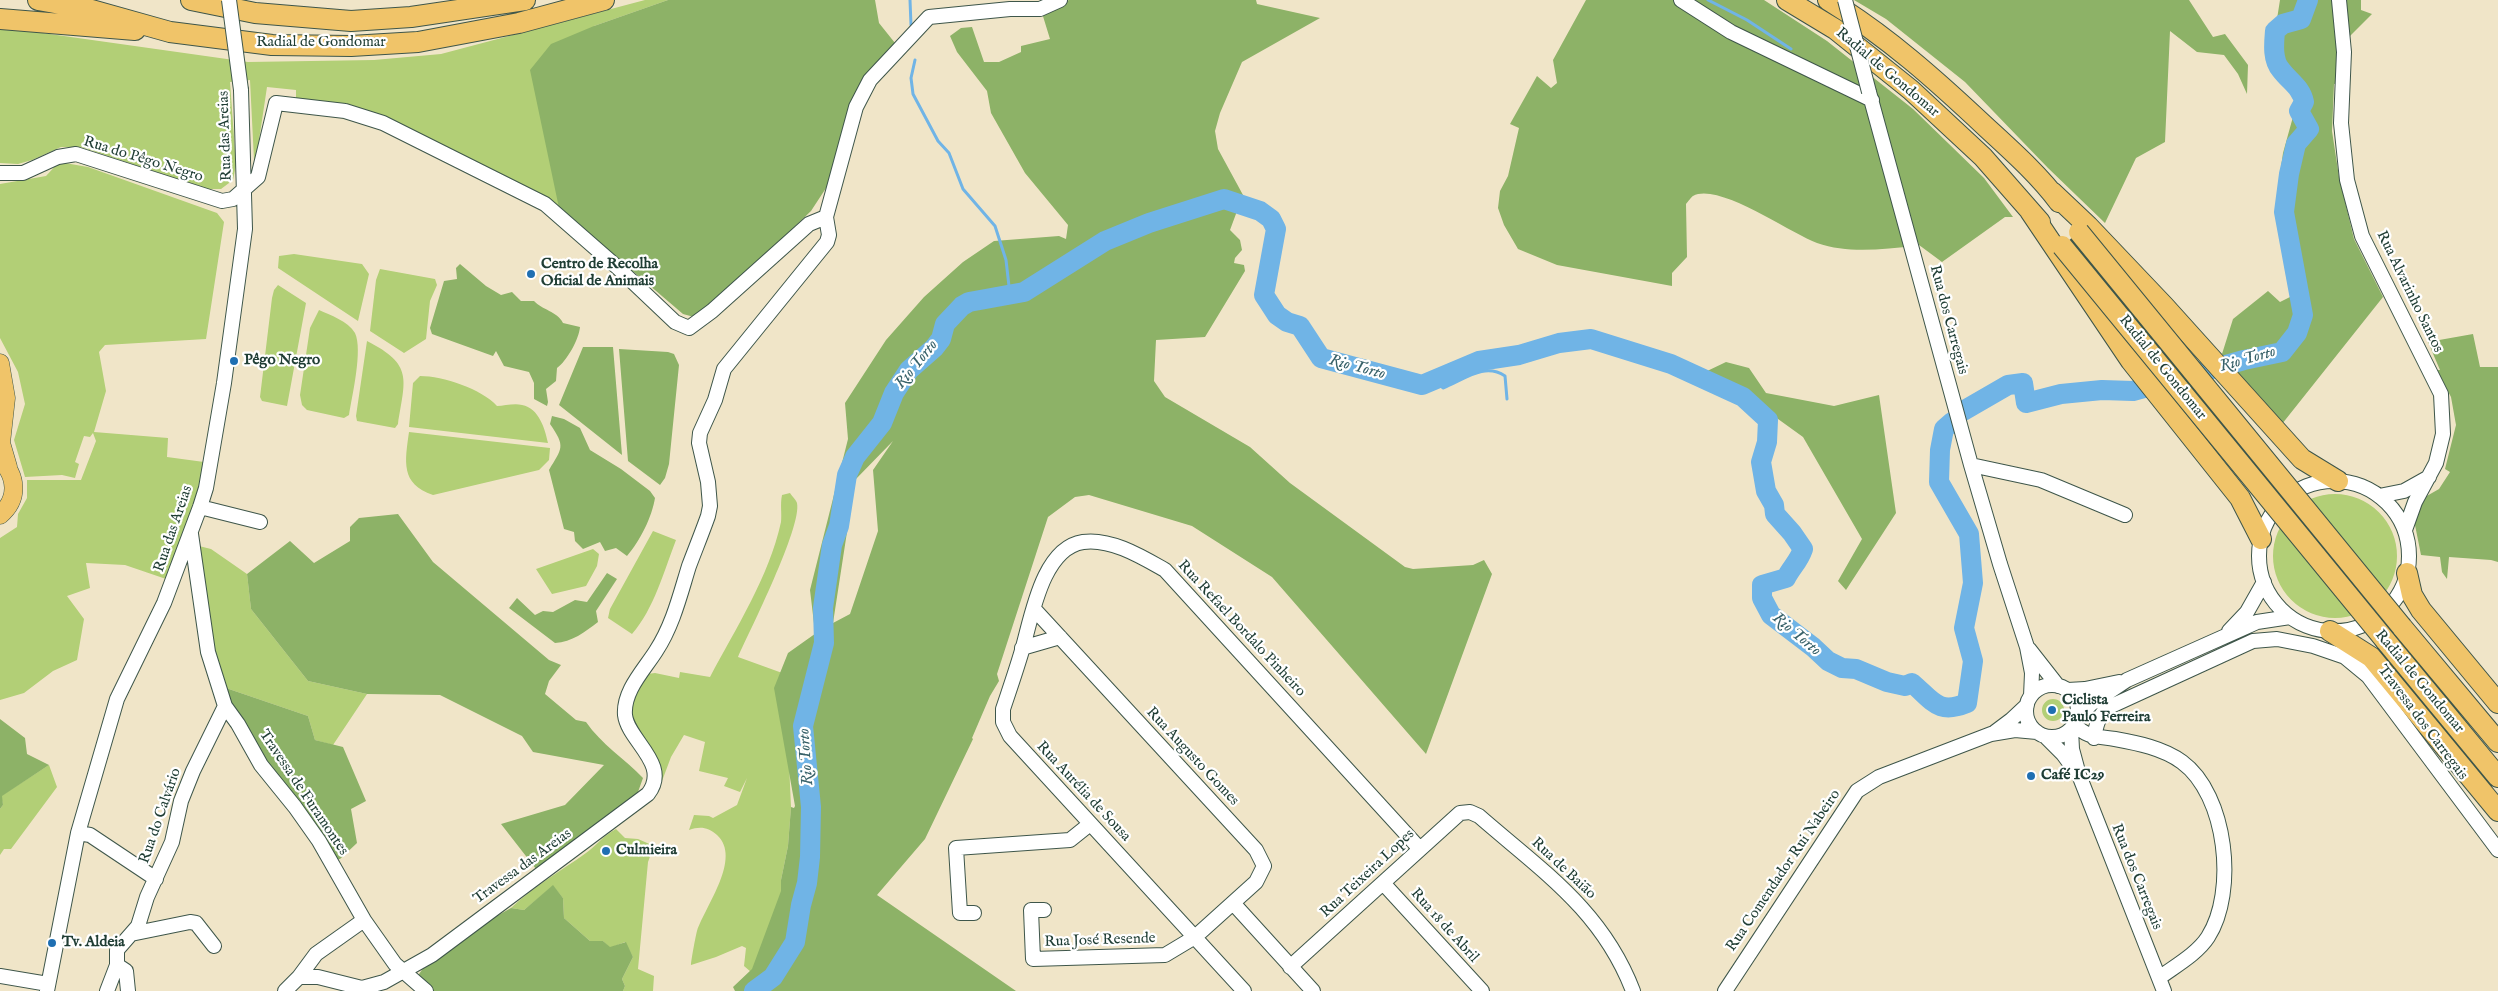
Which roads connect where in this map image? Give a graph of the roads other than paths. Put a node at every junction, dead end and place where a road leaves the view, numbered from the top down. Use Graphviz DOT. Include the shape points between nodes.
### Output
graph roads {
  1 [pos="38,0"];
  2 [pos="191,0"];
  3 [pos="229,0"];
  4 [pos="525,0"];
  5 [pos="604,0"];
  6 [pos="1060,0"];
  7 [pos="1681,0"];
  8 [pos="1787,0"];
  9 [pos="1828,0"];
  10 [pos="1845,0"];
  11 [pos="2339,0"];
  12 [pos="0,19"];
  13 [pos="170,32"];
  14 [pos="1870,96"];
  15 [pos="0,173"];
  16 [pos="244,190"];
  17 [pos="826,217"];
  18 [pos="2084,229"];
  19 [pos="2059,249"];
  20 [pos="0,363"];
  21 [pos="4,463"];
  22 [pos="1971,465"];
  23 [pos="2430,477"];
  24 [pos="2338,481"];
  25 [pos="2378,496"];
  26 [pos="200,507"];
  27 [pos="0,515"];
  28 [pos="2125,515"];
  29 [pos="260,522"];
  30 [pos="2405,530"];
  31 [pos="190,531"];
  32 [pos="2261,539"];
  33 [pos="2407,573"];
  34 [pos="2264,582"];
  35 [pos="1034,609"];
  36 [pos="2290,617"];
  37 [pos="2330,631"];
  38 [pos="2224,635"];
  39 [pos="1060,637"];
  40 [pos="2027,647"];
  41 [pos="1022,648"];
  42 [pos="2127,680"];
  43 [pos="2063,688"];
  44 [pos="2029,700"];
  45 [pos="2498,703"];
  46 [pos="225,706"];
  47 [pos="2074,723"];
  48 [pos="1991,734"];
  49 [pos="2042,734"];
  50 [pos="2094,738"];
  51 [pos="2498,742"];
  52 [pos="2079,776"];
  53 [pos="2498,777"];
  54 [pos="2498,811"];
  55 [pos="1470,812"];
  56 [pos="1090,824"];
  57 [pos="78,832"];
  58 [pos="1418,848"];
  59 [pos="2498,850"];
  60 [pos="156,879"];
  61 [pos="1382,882"];
  62 [pos="1233,903"];
  63 [pos="1044,910"];
  64 [pos="974,913"];
  65 [pos="364,920"];
  66 [pos="131,934"];
  67 [pos="1195,938"];
  68 [pos="214,946"];
  69 [pos="1290,967"];
  70 [pos="121,968"];
  71 [pos="403,972"];
  72 [pos="0,976"];
  73 [pos="299,977"];
  74 [pos="2161,985"];
  75 [pos="48,988"];
  76 [pos="107,991"];
  77 [pos="128,991"];
  78 [pos="285,991"];
  79 [pos="426,991"];
  80 [pos="1244,991"];
  81 [pos="1313,991"];
  82 [pos="1482,991"];
  83 [pos="1633,991"];
  84 [pos="1725,991"];
  1 -- 13 [label="highway, Radial de Gondomar" via="88,9"];
  2 -- 4 [label="highway, Radial de Gondomar" via="256,13 351,21 411,17"];
  3 -- 16 [label="street, Rua das Areias, bridge" via="241,90"];
  5 -- 13 [label="highway, Radial de Gondomar" via="519,23 418,42 351,46 272,45"];
  6 -- 17 [label="street, Travessa das Areias" via="1040,9 929,17 870,80 856,106"];
  7 -- 14 [label="street" via="1731,32"];
  8 -- 19 [label="highway, Radial de Gondomar" via="1835,29 1910,90 1984,157"];
  9 -- 18 [label="highway, Radial de Gondomar" via="1929,73 2052,192"];
  10 -- 14 [label="street, Rua dos Carregais, bridge"];
  11 -- 23 [label="street, Rua Alvarinho Santos" via="2344,52 2341,123 2350,190 2362,236 2441,394 2443,434"];
  12 -- 13 [label="highway"];
  14 -- 22 [label="street, Rua dos Carregais"];
  15 -- 16 [label="street, Rua do Pêgo Negro" via="23,173 58,157 76,154 222,202 233,199"];
  16 -- 17 [label="street" via="258,177 276,103 345,111 383,123 545,204 675,322 689,328 808,224"];
  16 -- 26 [label="street, Rua das Areias" via="245,229 224,383"];
  17 -- 71 [label="street, Travessa das Areias" via="827,242 724,369 700,433 699,443 708,482 708,516 670,623 657,650 636,680 625,715 650,761 654,780 648,794 440,949"];
  18 -- 24 [label="highway" via="2302,459"];
  18 -- 51 [label="highway, Radial de Gondomar, bridge"];
  19 -- 32 [label="highway" via="2130,361 2240,498"];
  19 -- 53 [label="highway, Radial de Gondomar, bridge"];
  20 -- 21 [label="main road" via="6,398 1,443"];
  21 -- 27 [label="main road" via="13,477 14,487 12,499"];
  22 -- 28 [label="street" via="2041,480"];
  22 -- 40 [label="street, Rua dos Carregais"];
  23 -- 25 [label="street" via="2404,491"];
  23 -- 30 [label="street, Rua Alvarinho Santos" via="2415,502"];
  24 -- 25 [label="street" via="2359,486"];
  24 -- 32 [label="street" via="2308,486 2295,492 2274,512"];
  25 -- 30 [label="street" via="2394,511"];
  26 -- 29 [label="street"];
  26 -- 31 [label="street, Rua das Areias"];
  30 -- 33 [label="street" via="2409,559"];
  31 -- 46 [label="street, Travessa de Furamontes" via="208,652"];
  31 -- 57 [label="street, Rua das Areias" via="164,603 117,699"];
  32 -- 34 [label="street" via="2260,561"];
  33 -- 37 [label="street" via="2395,600 2374,620"];
  33 -- 45 [label="highway" via="2412,595 2421,610"];
  34 -- 36 [label="street" via="2274,601"];
  34 -- 38 [label="street" via="2247,612"];
  35 -- 39 [label="street, Rua Augusto Gomes"];
  35 -- 41 [label="street, Rua Refael Bordalo Pinheiro"];
  35 -- 58 [label="street, Rua Refael Bordalo Pinheiro" via="1040,587 1056,559 1082,542 1102,542 1139,555 1166,570"];
  36 -- 37 [label="street"];
  36 -- 38 [label="street" via="2258,622"];
  37 -- 54 [label="highway" via="2371,658"];
  38 -- 42 [label="street"];
  39 -- 41 [label="street"];
  39 -- 62 [label="street, Rua Augusto Gomes" via="1256,850 1264,866 1256,882"];
  40 -- 43 [label="street, Rua dos Carregais"];
  40 -- 44 [label="street, Rua dos Carregais" via="2032,673"];
  41 -- 56 [label="street, Rua Aurélia de Sousa" via="1003,709 1003,722 1010,736"];
  42 -- 43 [label="street" via="2085,689"];
  42 -- 47 [label="street" via="2091,704"];
  43 -- 44 [label="street" via="2043,687"];
  43 -- 47 [label="street" via="2074,697 2078,707"];
  44 -- 48 [label="street, Rua Comendador Rui Nabeiro" via="2011,720"];
  44 -- 49 [label="street" via="2026,715 2030,725"];
  46 -- 60 [label="street, Rua do Calvário" via="193,771 172,842"];
  46 -- 65 [label="street, Travessa de Furamontes" via="261,765 319,841"];
  47 -- 49 [label="street" via="2056,737"];
  47 -- 50 [label="street" via="2083,734"];
  47 -- 52 [label="street, Rua dos Carregais" via="2072,748"];
  48 -- 49 [label="street, Rua Comendador Rui Nabeiro" via="2015,730"];
  48 -- 84 [label="street, Rua Comendador Rui Nabeiro" via="1879,777 1857,791"];
  49 -- 52 [label="street, Rua dos Carregais" via="2063,754"];
  50 -- 59 [label="street, Travessa dos Carregais" via="2097,723 2107,708 2253,641 2277,639 2313,646 2345,657 2368,676"];
  50 -- 74 [label="street" via="2146,746 2182,762 2197,776 2225,847 2219,918 2199,949"];
  52 -- 74 [label="street, Rua dos Carregais"];
  55 -- 58 [label="street, Rua Teixeira Lopes" via="1460,813"];
  55 -- 83 [label="street, Rua de Baião" via="1479,816 1580,904 1623,966"];
  56 -- 64 [label="street" via="1070,840 956,848 960,913"];
  56 -- 67 [label="street, Rua Aurélia de Sousa"];
  57 -- 60 [label="street" via="90,835"];
  57 -- 75 [label="street, Rua das Areias"];
  58 -- 61 [label="street, Rua Teixeira Lopes"];
  60 -- 66 [label="street, Rua do Calvário" via="138,926"];
  61 -- 69 [label="street, Rua Teixeira Lopes"];
  61 -- 82 [label="street, Rua 18 de Abril"];
  62 -- 67 [label="street"];
  62 -- 69 [label="street"];
  63 -- 67 [label="street, Rua José Resende" via="1031,910 1033,959 1165,955"];
  65 -- 71 [label="street, Travessa de Furamontes"];
  65 -- 73 [label="street" via="316,954"];
  66 -- 68 [label="street" via="190,922 196,923"];
  66 -- 70 [label="street, Rua do Calvário" via="117,950"];
  67 -- 80 [label="street, Rua Aurélia de Sousa"];
  69 -- 81 [label="street"];
  70 -- 76 [label="street, Rua do Calvário"];
  70 -- 77 [label="street"];
  71 -- 73 [label="street, Travessa das Areias" via="362,988 318,976"];
  71 -- 79 [label="street, Travessa de Furamontes"];
  72 -- 75 [label="street"];
  73 -- 78 [label="street"];
}
